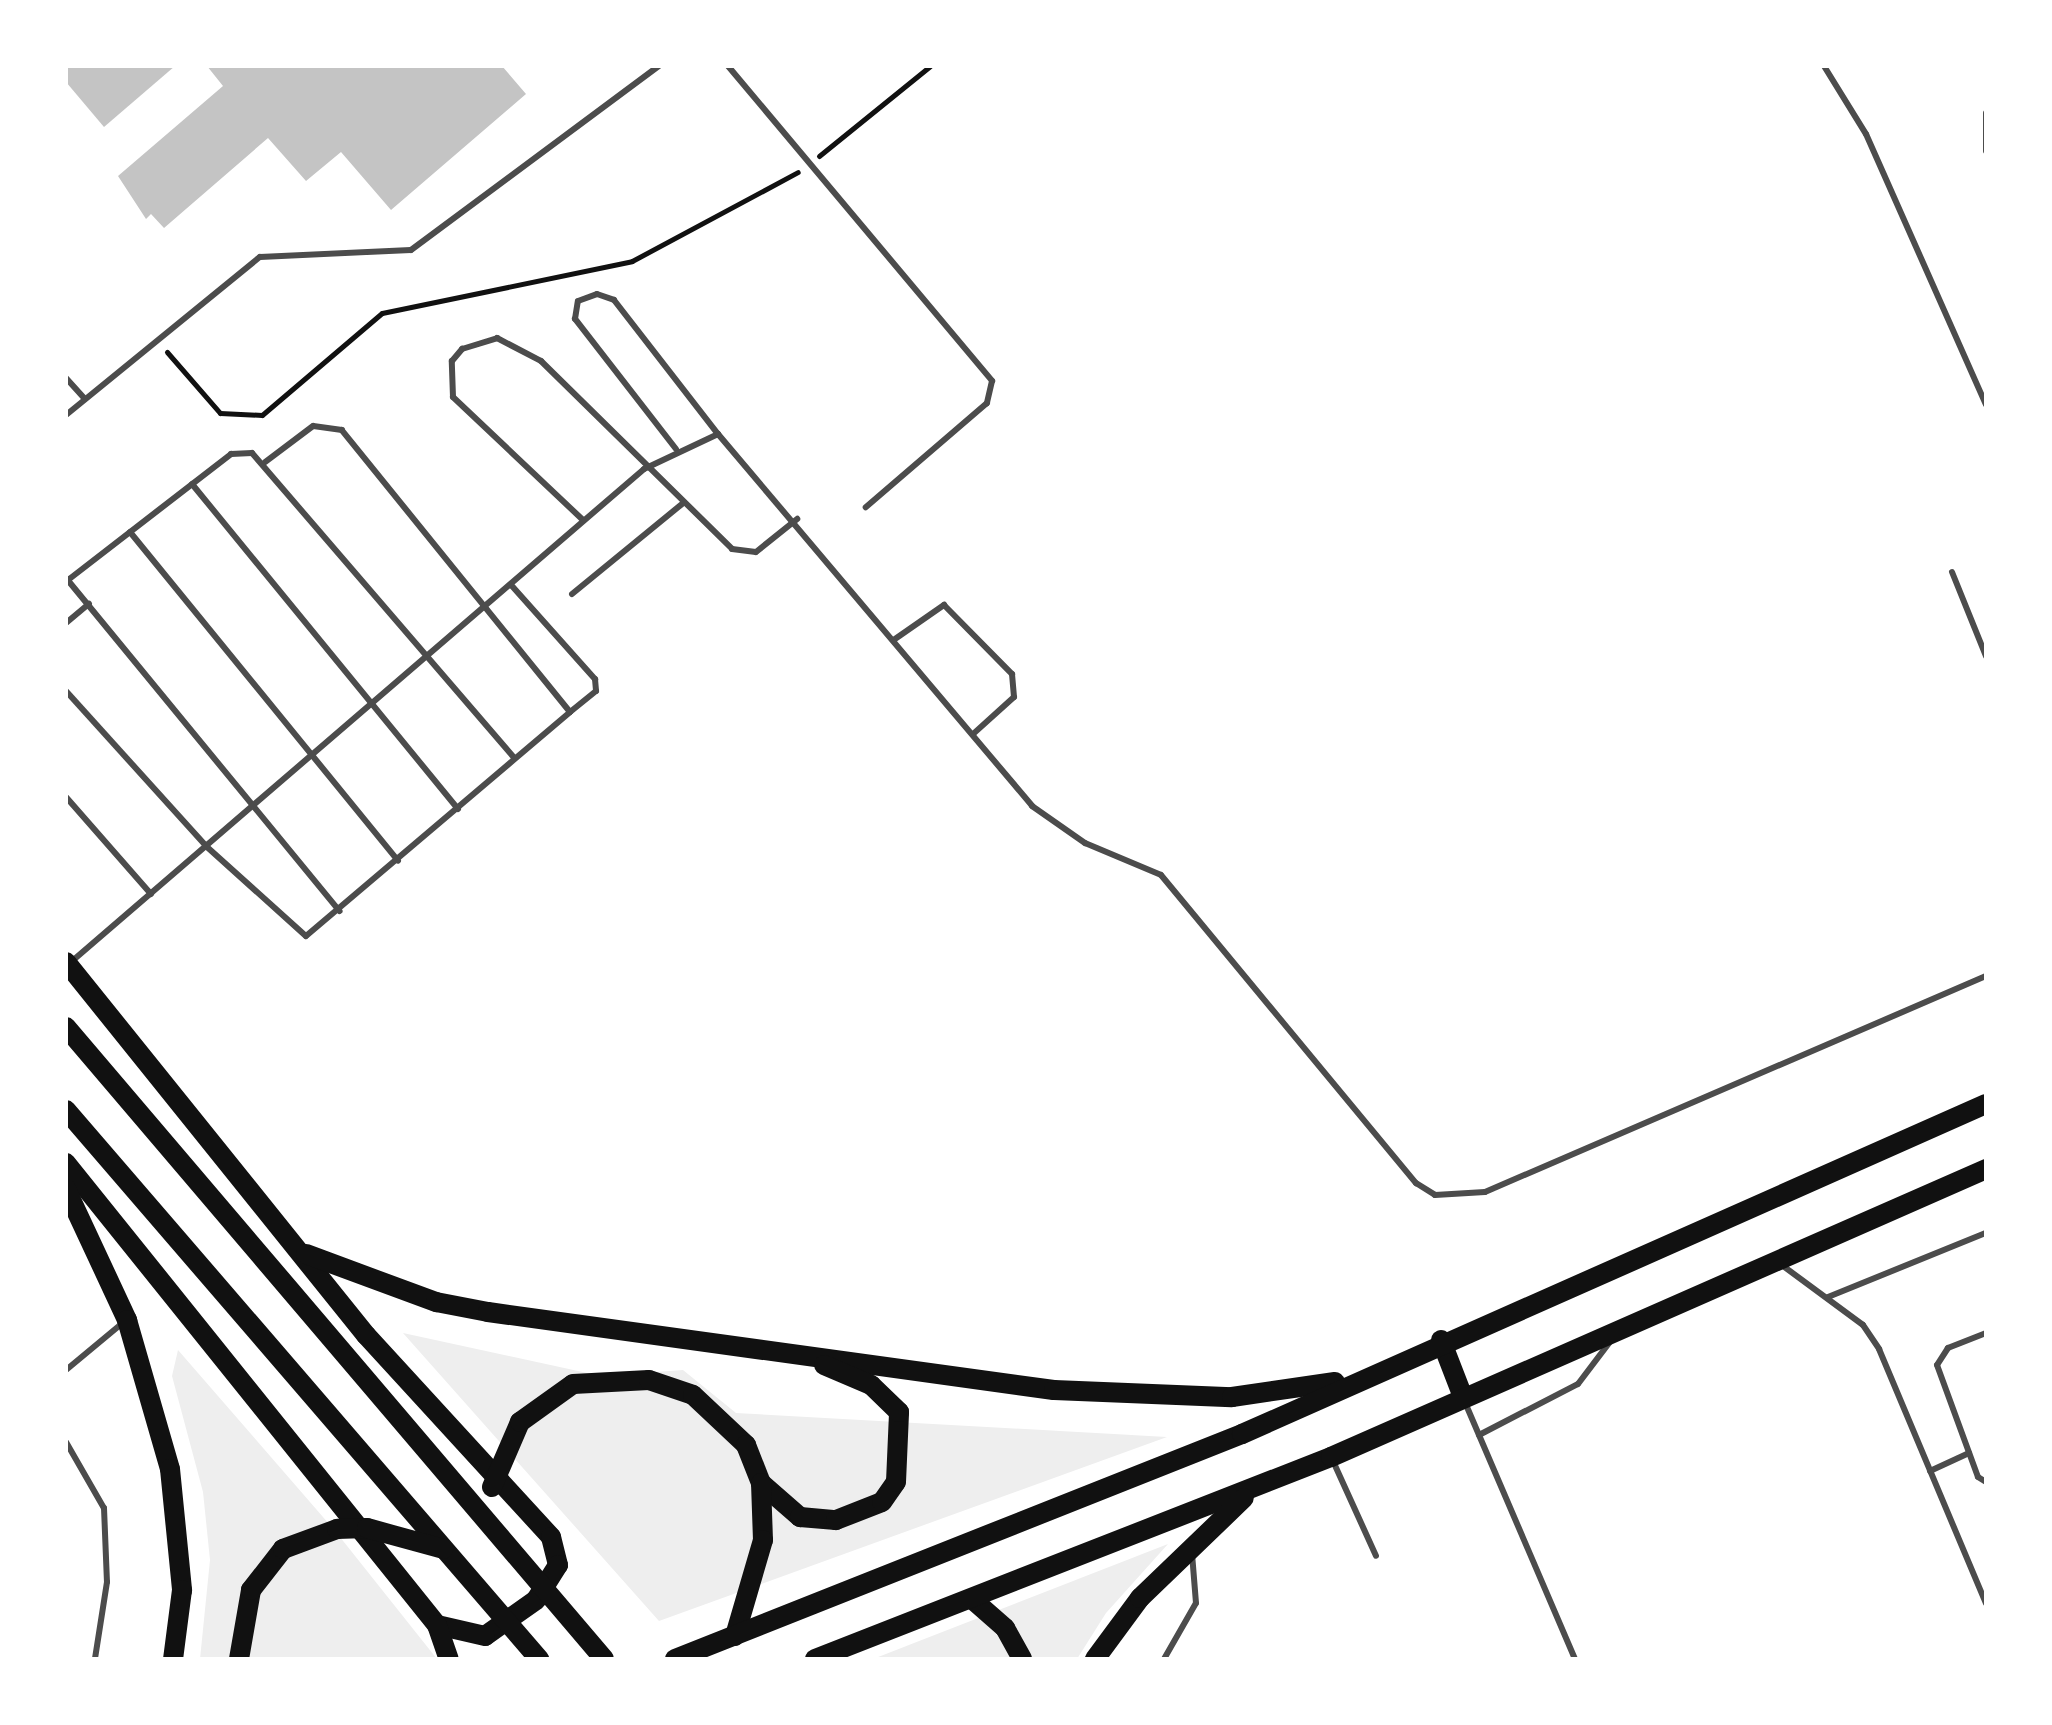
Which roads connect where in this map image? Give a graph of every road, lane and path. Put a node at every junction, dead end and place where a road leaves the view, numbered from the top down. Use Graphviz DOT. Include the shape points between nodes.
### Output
graph roads {
  1 [pos="659,66"];
  2 [pos="728,66"];
  3 [pos="930,66"];
  4 [pos="1824,66"];
  5 [pos="1986,113"];
  6 [pos="1986,151"];
  7 [pos="810,163"];
  8 [pos="157,340"];
  9 [pos="66,378"];
  10 [pos="85,399"];
  11 [pos="1986,405"];
  12 [pos="66,415"];
  13 [pos="718,434"];
  14 [pos="676,449"];
  15 [pos="265,462"];
  16 [pos="644,469"];
  17 [pos="192,484"];
  18 [pos="682,504"];
  19 [pos="866,507"];
  20 [pos="797,519"];
  21 [pos="583,520"];
  22 [pos="130,532"];
  23 [pos="1952,572"];
  24 [pos="67,579"];
  25 [pos="512,586"];
  26 [pos="572,594"];
  27 [pos="89,604"];
  28 [pos="486,609"];
  29 [pos="66,623"];
  30 [pos="895,639"];
  31 [pos="1986,656"];
  32 [pos="427,659"];
  33 [pos="66,691"];
  34 [pos="371,706"];
  35 [pos="570,712"];
  36 [pos="973,734"];
  37 [pos="313,758"];
  38 [pos="514,758"];
  39 [pos="66,797"];
  40 [pos="251,808"];
  41 [pos="458,809"];
  42 [pos="207,847"];
  43 [pos="398,861"];
  44 [pos="151,894"];
  45 [pos="340,911"];
  46 [pos="67,963"];
  47 [pos="1986,976"];
  48 [pos="66,1027"];
  49 [pos="1986,1104"];
  50 [pos="66,1110"];
  51 [pos="66,1163"];
  52 [pos="1986,1169"];
  53 [pos="66,1189"];
  54 [pos="1986,1233"];
  55 [pos="306,1254"];
  56 [pos="1776,1261"];
  57 [pos="1828,1297"];
  58 [pos="127,1320"];
  59 [pos="1619,1328"];
  60 [pos="1986,1333"];
  61 [pos="1441,1340"];
  62 [pos="762,1350"];
  63 [pos="66,1370"];
  64 [pos="1355,1379"];
  65 [pos="1463,1397"];
  66 [pos="1479,1435"];
  67 [pos="66,1442"];
  68 [pos="1969,1453"];
  69 [pos="1331,1457"];
  70 [pos="1930,1471"];
  71 [pos="1986,1482"];
  72 [pos="761,1483"];
  73 [pos="1257,1486"];
  74 [pos="485,1514"];
  75 [pos="1190,1546"];
  76 [pos="446,1551"];
  77 [pos="1376,1556"];
  78 [pos="972,1599"];
  79 [pos="1986,1603"];
  80 [pos="437,1625"];
  81 [pos="735,1636"];
  82 [pos="95,1659"];
  83 [pos="173,1659"];
  84 [pos="239,1659"];
  85 [pos="449,1659"];
  86 [pos="539,1659"];
  87 [pos="604,1659"];
  88 [pos="675,1659"];
  89 [pos="815,1659"];
  90 [pos="1022,1659"];
  91 [pos="1095,1659"];
  92 [pos="1164,1659"];
  93 [pos="1575,1659"];
  1 -- 8 [label="lane" via="422,244 386,253 260,257"];
  2 -- 7 [label="lane"];
  3 -- 7 [label="path"];
  4 -- 11 [label="lane" via="1866,134"];
  5 -- 6 [label="lane"];
  7 -- 8 [label="path" via="632,261 382,313 254,417 216,409"];
  7 -- 19 [label="lane" via="992,381 987,403"];
  8 -- 10 [label="lane"];
  9 -- 10 [label="lane"];
  10 -- 12 [label="lane"];
  13 -- 14 [label="lane"];
  13 -- 14 [label="lane" via="614,300 597,294 578,301 575,319"];
  13 -- 20 [label="lane"];
  14 -- 16 [label="lane"];
  15 -- 17 [label="lane" via="252,453 231,454"];
  15 -- 28 [label="lane" via="313,426 333,423"];
  15 -- 32 [label="lane"];
  16 -- 18 [label="lane"];
  16 -- 21 [label="lane"];
  16 -- 21 [label="lane" via="520,346 497,338 462,349 452,361 453,397"];
  17 -- 22 [label="lane"];
  17 -- 34 [label="lane"];
  18 -- 20 [label="lane" via="741,553 756,552"];
  18 -- 26 [label="lane"];
  20 -- 30 [label="lane"];
  21 -- 25 [label="lane"];
  22 -- 24 [label="lane"];
  22 -- 37 [label="lane"];
  23 -- 31 [label="lane"];
  24 -- 27 [label="lane"];
  25 -- 28 [label="lane"];
  25 -- 35 [label="lane" via="595,679 596,691"];
  27 -- 29 [label="lane"];
  27 -- 40 [label="lane"];
  28 -- 32 [label="lane"];
  28 -- 35 [label="lane"];
  30 -- 36 [label="lane"];
  30 -- 36 [label="lane" via="944,605 1012,674 1014,697"];
  32 -- 34 [label="lane"];
  32 -- 38 [label="lane"];
  33 -- 42 [label="lane"];
  34 -- 37 [label="lane"];
  34 -- 41 [label="lane"];
  35 -- 38 [label="lane"];
  36 -- 47 [label="lane" via="1057,828 1161,875 1416,1183 1435,1195 1485,1192"];
  37 -- 40 [label="lane"];
  37 -- 43 [label="lane"];
  38 -- 41 [label="lane"];
  39 -- 44 [label="lane"];
  40 -- 42 [label="lane"];
  40 -- 45 [label="lane"];
  41 -- 43 [label="lane"];
  42 -- 44 [label="lane"];
  42 -- 45 [label="lane" via="300,935 313,934"];
  43 -- 45 [label="lane"];
  44 -- 46 [label="lane"];
  46 -- 55 [label="main road"];
  48 -- 74 [label="main road"];
  49 -- 61 [label="main road"];
  50 -- 76 [label="main road"];
  51 -- 80 [label="main road"];
  52 -- 56 [label="main road"];
  53 -- 58 [label="main road"];
  54 -- 57 [label="lane"];
  55 -- 62 [label="main road" via="436,1302"];
  55 -- 80 [label="main road" via="366,1335 558,1551 554,1577 506,1627 465,1637"];
  56 -- 57 [label="lane"];
  56 -- 59 [label="main road"];
  57 -- 70 [label="lane" via="1879,1349"];
  58 -- 63 [label="lane"];
  58 -- 83 [label="main road" via="170,1469 182,1590"];
  59 -- 65 [label="main road"];
  59 -- 66 [label="lane" via="1578,1384"];
  60 -- 68 [label="lane" via="1948,1348 1937,1365"];
  61 -- 64 [label="main road"];
  61 -- 65 [label="main road"];
  62 -- 64 [label="main road" via="1150,1398 1232,1397"];
  62 -- 72 [label="main road" via="871,1385 899,1412 904,1445 896,1482 882,1502 836,1520 800,1517"];
  64 -- 81 [label="main road" via="1130,1480"];
  65 -- 66 [label="lane"];
  65 -- 69 [label="main road"];
  66 -- 93 [label="lane"];
  67 -- 82 [label="lane" via="104,1508 107,1582"];
  68 -- 70 [label="lane"];
  68 -- 71 [label="lane"];
  69 -- 73 [label="main road"];
  69 -- 77 [label="lane"];
  70 -- 79 [label="lane"];
  72 -- 74 [label="main road" via="746,1445 693,1395 649,1380 573,1384 520,1422"];
  72 -- 81 [label="main road" via="763,1540"];
  73 -- 75 [label="main road"];
  73 -- 78 [label="main road"];
  74 -- 87 [label="main road"];
  75 -- 91 [label="main road"];
  75 -- 92 [label="lane" via="1196,1603"];
  76 -- 84 [label="main road" via="379,1530 337,1529 305,1537 264,1567 242,1615"];
  76 -- 86 [label="main road"];
  78 -- 89 [label="main road"];
  78 -- 90 [label="main road" via="1005,1628"];
  80 -- 85 [label="main road"];
  81 -- 88 [label="main road"];
}
